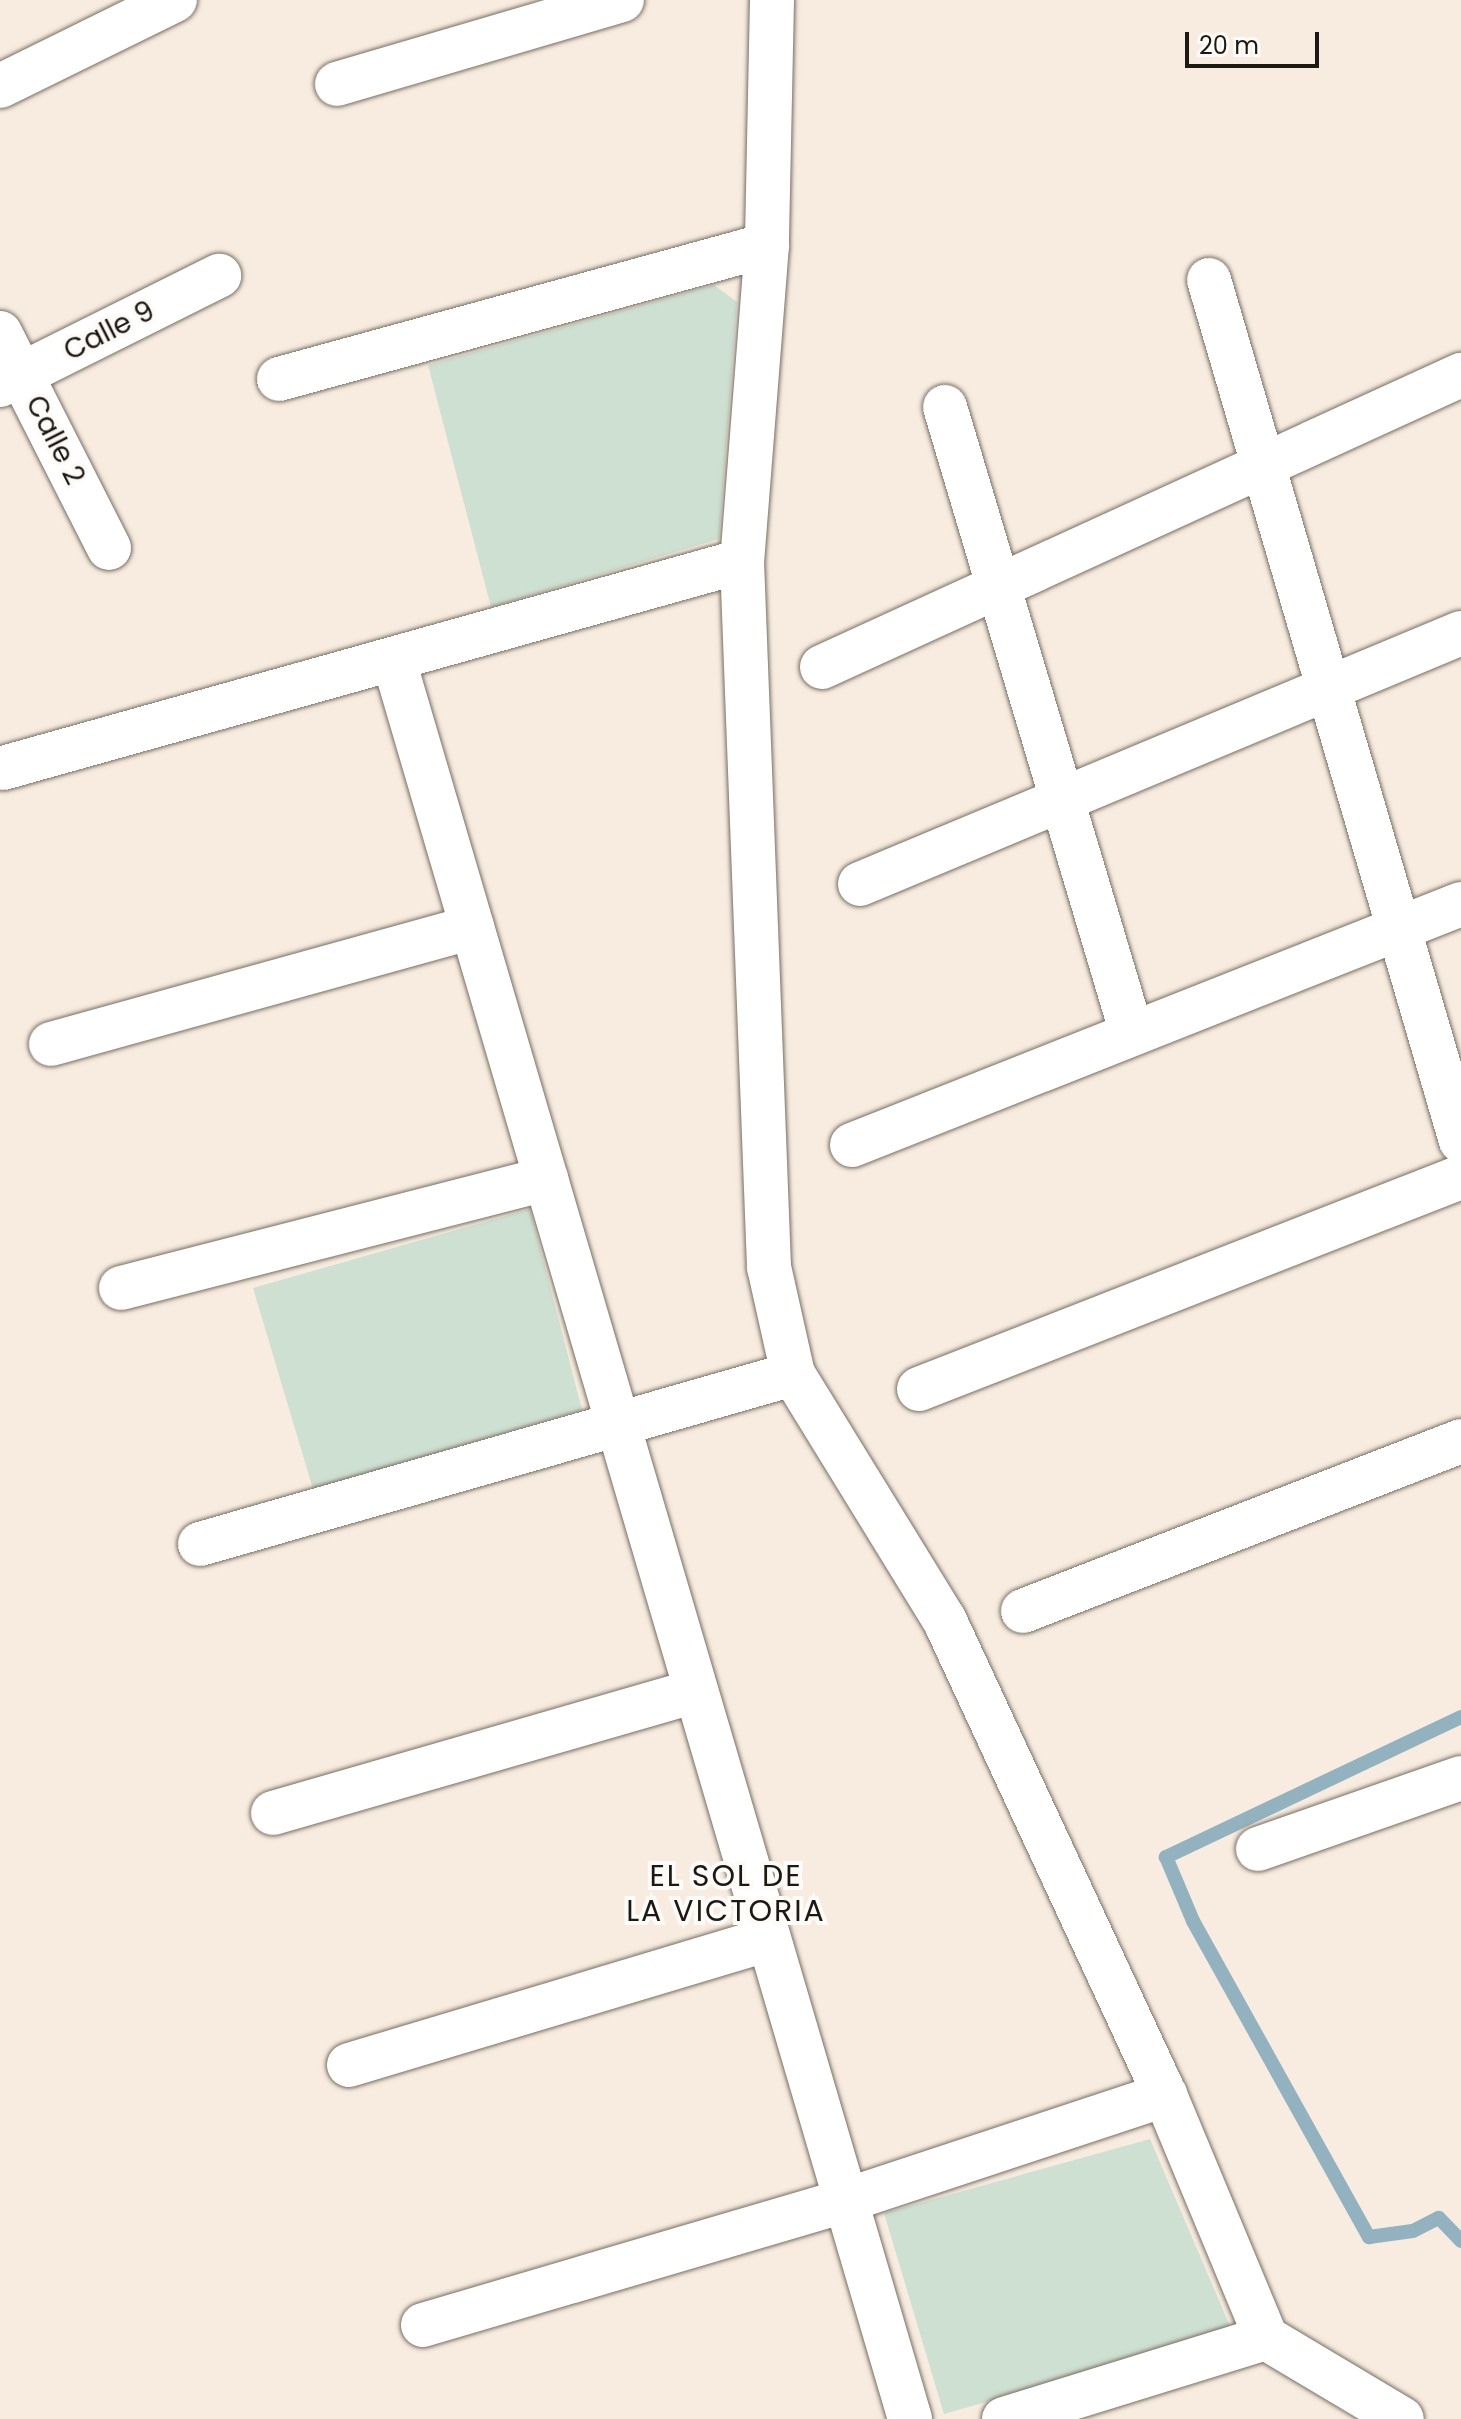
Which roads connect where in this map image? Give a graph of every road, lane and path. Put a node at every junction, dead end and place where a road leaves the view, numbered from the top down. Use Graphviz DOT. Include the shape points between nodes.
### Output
graph roads {
  1 [pos="175,0"];
  2 [pos="622,0"];
  3 [pos="772,0"];
  4 [pos="337,84"];
  5 [pos="0,86"];
  6 [pos="767,245"];
  7 [pos="219,276"];
  8 [pos="1209,280"];
  9 [pos="0,333"];
  10 [pos="1461,375"];
  11 [pos="279,379"];
  12 [pos="11,380"];
  13 [pos="945,407"];
  14 [pos="1262,465"];
  15 [pos="109,548"];
  16 [pos="742,561"];
  17 [pos="998,587"];
  18 [pos="1461,633"];
  19 [pos="394,661"];
  20 [pos="822,667"];
  21 [pos="1326,690"];
  22 [pos="3,768"];
  23 [pos="1062,800"];
  24 [pos="860,884"];
  25 [pos="1461,904"];
  26 [pos="472,927"];
  27 [pos="1398,929"];
  28 [pos="1132,1034"];
  29 [pos="51,1044"];
  30 [pos="1461,1141"];
  31 [pos="852,1145"];
  32 [pos="1461,1177"];
  33 [pos="546,1179"];
  34 [pos="121,1288"];
  35 [pos="793,1374"];
  36 [pos="919,1389"];
  37 [pos="621,1425"];
  38 [pos="1461,1441"];
  39 [pos="200,1544"];
  40 [pos="1023,1611"];
  41 [pos="695,1691"];
  42 [pos="1461,1778"];
  43 [pos="273,1813"];
  44 [pos="1258,1849"];
  45 [pos="768,1939"];
  46 [pos="349,2065"];
  47 [pos="1165,2095"];
  48 [pos="850,2199"];
  49 [pos="423,2325"];
  50 [pos="1266,2338"];
  51 [pos="910,2419"];
  52 [pos="1004,2419"];
  53 [pos="1402,2419"];
  1 -- 5 [label="street"];
  2 -- 4 [label="street"];
  3 -- 6 [label="street"];
  6 -- 11 [label="street"];
  6 -- 16 [label="street"];
  7 -- 12 [label="street, Calle 9"];
  8 -- 14 [label="street"];
  9 -- 12 [label="street, Calle 2"];
  10 -- 14 [label="street"];
  12 -- 15 [label="street, Calle 2"];
  13 -- 17 [label="street"];
  14 -- 17 [label="street"];
  14 -- 21 [label="street"];
  16 -- 19 [label="street"];
  16 -- 35 [label="street" via="769,1267"];
  17 -- 20 [label="street"];
  17 -- 23 [label="street"];
  18 -- 21 [label="street"];
  19 -- 22 [label="street"];
  19 -- 26 [label="street"];
  21 -- 23 [label="street"];
  21 -- 27 [label="street"];
  23 -- 24 [label="street"];
  23 -- 28 [label="street"];
  25 -- 27 [label="street"];
  26 -- 29 [label="street"];
  26 -- 33 [label="street"];
  27 -- 28 [label="street"];
  27 -- 30 [label="street"];
  28 -- 31 [label="street"];
  32 -- 36 [label="street"];
  33 -- 34 [label="street"];
  33 -- 37 [label="street"];
  35 -- 37 [label="street"];
  35 -- 47 [label="street" via="944,1619"];
  37 -- 39 [label="street"];
  37 -- 41 [label="street"];
  38 -- 40 [label="street"];
  41 -- 43 [label="street"];
  41 -- 45 [label="street"];
  42 -- 44 [label="street"];
  45 -- 46 [label="street"];
  45 -- 48 [label="street"];
  47 -- 48 [label="street"];
  47 -- 50 [label="street"];
  48 -- 49 [label="street"];
  48 -- 51 [label="street"];
  50 -- 52 [label="street"];
  50 -- 53 [label="street"];
}
